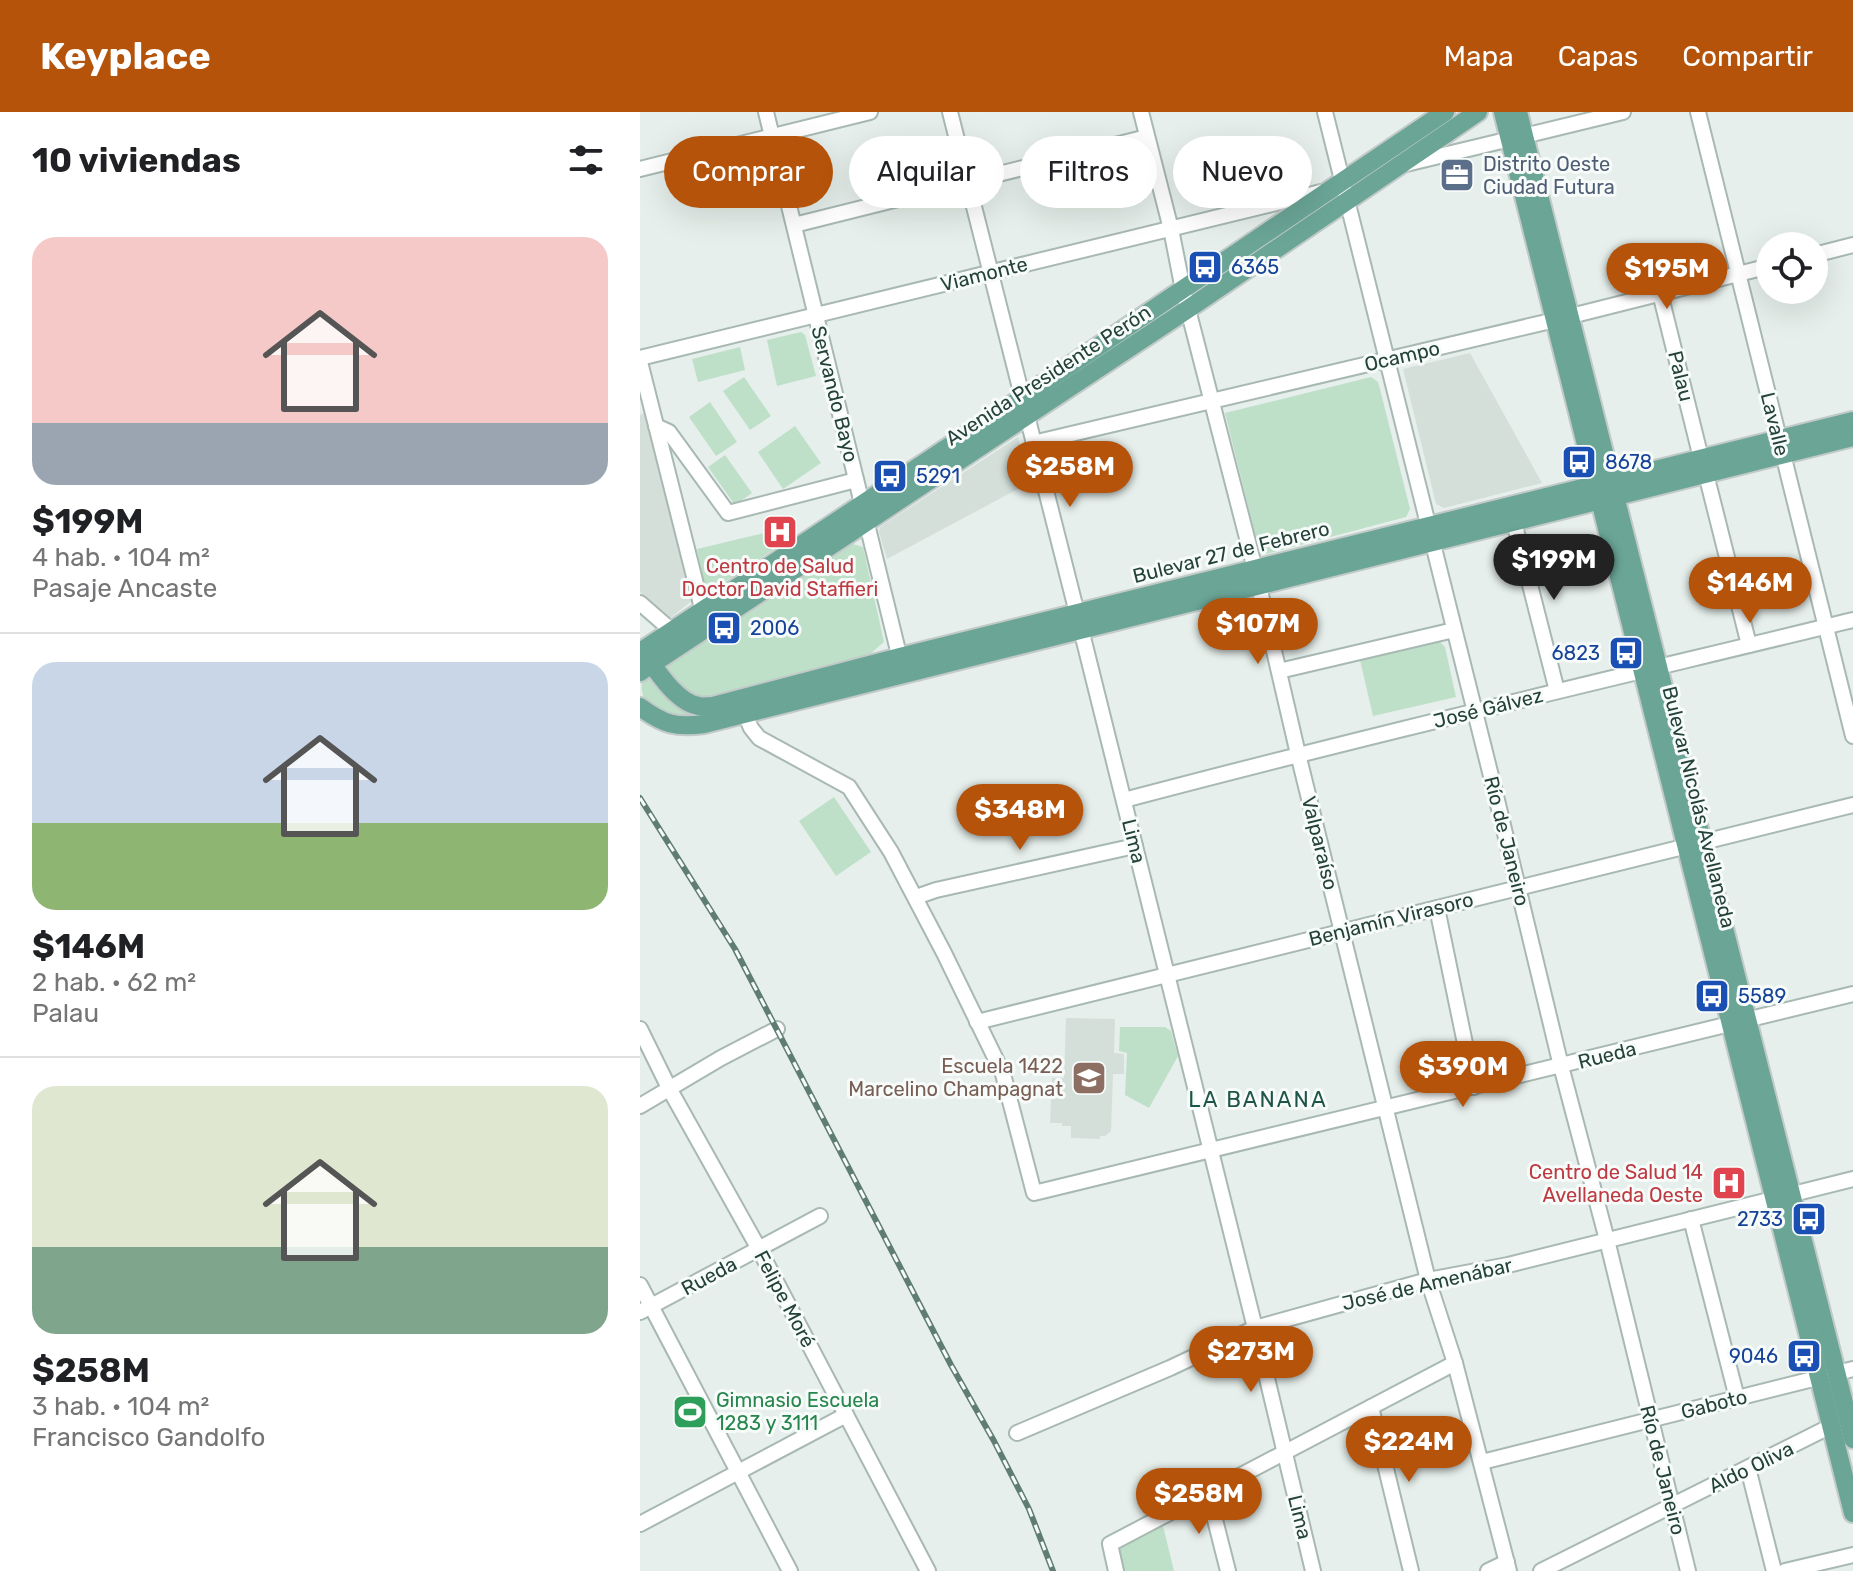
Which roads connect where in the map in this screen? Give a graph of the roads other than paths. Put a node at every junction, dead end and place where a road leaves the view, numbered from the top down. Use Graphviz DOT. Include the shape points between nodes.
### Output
graph roads {
  1 [pos="766,112"];
  2 [pos="870,112"];
  3 [pos="950,112"];
  4 [pos="1141,112"];
  5 [pos="1325,112"];
  6 [pos="1445,112"];
  7 [pos="1478,112"];
  8 [pos="1503,112"];
  9 [pos="1518,112"];
  10 [pos="1623,112"];
  11 [pos="1698,112"];
  12 [pos="772,136"];
  13 [pos="956,136"];
  14 [pos="1147,136"];
  15 [pos="1517,137"];
  16 [pos="664,163"];
  17 [pos="1398,166"];
  18 [pos="640,169"];
  19 [pos="1157,175"];
  20 [pos="1336,186"];
  21 [pos="1347,200"];
  22 [pos="790,208"];
  23 [pos="862,208"];
  24 [pos="974,208"];
  25 [pos="794,225"];
  26 [pos="1171,229"];
  27 [pos="1853,245"];
  28 [pos="1828,251"];
  29 [pos="1756,270"];
  30 [pos="990,273"];
  31 [pos="1738,274"];
  32 [pos="1183,290"];
  33 [pos="1660,293"];
  34 [pos="1188,309"];
  35 [pos="816,315"];
  36 [pos="1562,318"];
  37 [pos="1387,359"];
  38 [pos="640,360"];
  39 [pos="1211,401"];
  40 [pos="1024,407"];
  41 [pos="1853,421"];
  42 [pos="656,426"];
  43 [pos="1853,437"];
  44 [pos="1033,443"];
  45 [pos="1780,447"];
  46 [pos="1704,466"];
  47 [pos="856,480"];
  48 [pos="1605,491"];
  49 [pos="863,502"];
  50 [pos="866,521"];
  51 [pos="1514,522"];
  52 [pos="1430,534"];
  53 [pos="1257,577"];
  54 [pos="640,603"];
  55 [pos="702,609"];
  56 [pos="1853,620"];
  57 [pos="1080,621"];
  58 [pos="1826,627"];
  59 [pos="707,628"];
  60 [pos="1454,630"];
  61 [pos="678,636"];
  62 [pos="1749,645"];
  63 [pos="644,660"];
  64 [pos="902,666"];
  65 [pos="1649,668"];
  66 [pos="1279,671"];
  67 [pos="1557,691"];
  68 [pos="640,707"];
  69 [pos="1475,712"];
  70 [pos="745,714"];
  71 [pos="1853,736"];
  72 [pos="1298,754"];
  73 [pos="1124,800"];
  74 [pos="1853,805"];
  75 [pos="1694,844"];
  76 [pos="1135,846"];
  77 [pos="1519,888"];
  78 [pos="916,897"];
  79 [pos="1437,908"];
  80 [pos="1342,931"];
  81 [pos="1167,975"];
  82 [pos="1853,994"];
  83 [pos="977,1022"];
  84 [pos="1739,1023"];
  85 [pos="640,1029"];
  86 [pos="777,1029"];
  87 [pos="1561,1066"];
  88 [pos="1474,1087"];
  89 [pos="670,1090"];
  90 [pos="640,1106"];
  91 [pos="1385,1108"];
  92 [pos="1210,1150"];
  93 [pos="1853,1179"];
  94 [pos="1783,1197"];
  95 [pos="820,1216"];
  96 [pos="1691,1219"];
  97 [pos="1607,1240"];
  98 [pos="759,1249"];
  99 [pos="1428,1280"];
  100 [pos="640,1285"];
  101 [pos="646,1309"];
  102 [pos="1255,1328"];
  103 [pos="1455,1363"];
  104 [pos="1836,1374"];
  105 [pos="1737,1398"];
  106 [pos="1371,1407"];
  107 [pos="846,1415"];
  108 [pos="1651,1420"];
  109 [pos="1831,1426"];
  110 [pos="1017,1433"];
  111 [pos="1853,1439"];
  112 [pos="1285,1452"];
  113 [pos="1482,1462"];
  114 [pos="1748,1468"];
  115 [pos="738,1472"];
  116 [pos="1208,1492"];
  117 [pos="1671,1506"];
  118 [pos="1853,1513"];
  119 [pos="640,1524"];
  120 [pos="1853,1555"];
  121 [pos="1508,1566"];
  122 [pos="926,1570"];
  123 [pos="790,1571"];
  124 [pos="1116,1571"];
  125 [pos="1228,1571"];
  126 [pos="1313,1571"];
  127 [pos="1411,1571"];
  128 [pos="1488,1571"];
  129 [pos="1541,1571"];
  130 [pos="1688,1571"];
  131 [pos="1774,1571"];
  132 [pos="1785,1571"];
  1 -- 12 [label="street, Servando Bayo"];
  2 -- 12 [label="street"];
  3 -- 13 [label="street, Lima"];
  4 -- 14 [label="street, Valparaíso"];
  5 -- 20 [label="street, Río de Janeiro"];
  6 -- 20 [label="main road, Avenida Presidente Perón"];
  7 -- 17 [label="main road, Avenida Presidente Perón"];
  8 -- 15 [label="main road, Bulevar Nicolás Avellaneda"];
  9 -- 15 [label="main road, Bulevar Nicolás Avellaneda"];
  10 -- 15 [label="street"];
  11 -- 31 [label="street, Lavalle"];
  15 -- 17 [label="street"];
  15 -- 36 [label="main road, Bulevar Nicolás Avellaneda"];
  16 -- 18 [label="street"];
  17 -- 21 [label="main road, Avenida Presidente Perón"];
  19 -- 26 [label="street, Valparaíso"];
  20 -- 21 [label="street, Río de Janeiro"];
  20 -- 26 [label="street, Viamonte"];
  20 -- 32 [label="main road, Avenida Presidente Perón"];
  21 -- 34 [label="main road, Avenida Presidente Perón"];
  21 -- 37 [label="street, Río de Janeiro"];
  22 -- 25 [label="street, Servando Bayo"];
  23 -- 25 [label="street"];
  24 -- 30 [label="street, Lima"];
  25 -- 35 [label="street, Servando Bayo"];
  26 -- 30 [label="street, Viamonte"];
  26 -- 32 [label="street, Valparaíso"];
  27 -- 28 [label="street"];
  29 -- 31 [label="street, Ocampo"];
  30 -- 35 [label="street, Viamonte"];
  30 -- 40 [label="street, Lima"];
  31 -- 33 [label="street, Ocampo"];
  31 -- 45 [label="street, Lavalle"];
  32 -- 34 [label="street, Valparaíso"];
  32 -- 40 [label="main road, Avenida Presidente Perón"];
  33 -- 36 [label="street, Ocampo"];
  33 -- 46 [label="street, Palau"];
  34 -- 39 [label="street, Valparaíso"];
  34 -- 40 [label="main road, Avenida Presidente Perón"];
  35 -- 38 [label="street, Viamonte"];
  35 -- 47 [label="street, Servando Bayo"];
  36 -- 37 [label="street, Ocampo"];
  36 -- 48 [label="main road, Bulevar Nicolás Avellaneda"];
  37 -- 39 [label="street, Ocampo"];
  37 -- 52 [label="street, Río de Janeiro"];
  38 -- 42 [label="street"];
  39 -- 44 [label="street, Ocampo"];
  39 -- 53 [label="street, Valparaíso"];
  40 -- 44 [label="street, Lima"];
  40 -- 49 [label="main road, Avenida Presidente Perón"];
  40 -- 50 [label="main road, Avenida Presidente Perón"];
  41 -- 45 [label="main road, Bulevar 27 de Febrero"];
  42 -- 47 [label="street" via="669,432 728,513"];
  42 -- 55 [label="street"];
  43 -- 45 [label="main road, Bulevar 27 de Febrero"];
  44 -- 57 [label="street, Lima"];
  45 -- 46 [label="main road, Bulevar 27 de Febrero"];
  45 -- 58 [label="street, Lavalle"];
  46 -- 48 [label="main road, Bulevar 27 de Febrero"];
  46 -- 62 [label="street, Palau"];
  47 -- 49 [label="street, Servando Bayo"];
  48 -- 51 [label="main road, Bulevar 27 de Febrero"];
  48 -- 52 [label="main road, Bulevar 27 de Febrero"];
  48 -- 65 [label="main road, Bulevar Nicolás Avellaneda"];
  49 -- 50 [label="street, Servando Bayo"];
  49 -- 55 [label="main road, Avenida Presidente Perón"];
  50 -- 59 [label="main road, Avenida Presidente Perón"];
  50 -- 64 [label="street, Servando Bayo"];
  51 -- 52 [label="main road, Bulevar 27 de Febrero"];
  51 -- 67 [label="street"];
  52 -- 53 [label="main road, Bulevar 27 de Febrero"];
  52 -- 60 [label="street, Río de Janeiro"];
  53 -- 57 [label="main road, Bulevar 27 de Febrero"];
  53 -- 66 [label="street, Valparaíso"];
  54 -- 61 [label="street"];
  55 -- 59 [label="street"];
  55 -- 61 [label="main road, Avenida Presidente Perón"];
  56 -- 58 [label="street, José Gálvez"];
  57 -- 64 [label="main road, Bulevar 27 de Febrero"];
  57 -- 73 [label="street, Lima"];
  58 -- 62 [label="street, José Gálvez"];
  58 -- 71 [label="street, Lavalle"];
  59 -- 61 [label="main road, Avenida Presidente Perón"];
  60 -- 66 [label="street"];
  60 -- 69 [label="street, Río de Janeiro"];
  61 -- 63 [label="main road, Avenida Presidente Perón"];
  62 -- 65 [label="street, José Gálvez"];
  63 -- 64 [label="main road, Bulevar 27 de Febrero" via="675,692 699,706"];
  64 -- 70 [label="main road, Bulevar 27 de Febrero"];
  65 -- 67 [label="street, José Gálvez"];
  65 -- 75 [label="main road, Bulevar Nicolás Avellaneda"];
  66 -- 72 [label="street, Valparaíso"];
  67 -- 69 [label="street, José Gálvez"];
  68 -- 70 [label="main road, Bulevar 27 de Febrero" via="665,723 686,727"];
  69 -- 72 [label="street, José Gálvez"];
  69 -- 77 [label="street, Río de Janeiro"];
  70 -- 78 [label="street" via="759,738 849,787"];
  72 -- 73 [label="street, José Gálvez"];
  72 -- 80 [label="street, Valparaíso"];
  73 -- 76 [label="street, Lima"];
  74 -- 75 [label="street, Benjamín Virasoro"];
  75 -- 77 [label="street, Benjamín Virasoro"];
  75 -- 84 [label="main road, Bulevar Nicolás Avellaneda"];
  76 -- 78 [label="street"];
  76 -- 81 [label="street, Lima"];
  77 -- 79 [label="street, Benjamín Virasoro"];
  77 -- 87 [label="street, Río de Janeiro"];
  78 -- 83 [label="street"];
  79 -- 80 [label="street, Benjamín Virasoro"];
  79 -- 88 [label="street"];
  80 -- 81 [label="street, Benjamín Virasoro"];
  80 -- 91 [label="street, Valparaíso"];
  81 -- 83 [label="street, Benjamín Virasoro"];
  81 -- 92 [label="street, Lima"];
  82 -- 84 [label="street, Rueda"];
  83 -- 92 [label="street, Rueda" via="1003,1074 1034,1193"];
  84 -- 87 [label="street, Rueda"];
  84 -- 94 [label="main road, Bulevar Nicolás Avellaneda"];
  85 -- 89 [label="street, Felipe Moré"];
  86 -- 89 [label="street"];
  87 -- 88 [label="street, Rueda"];
  87 -- 97 [label="street, Río de Janeiro"];
  88 -- 91 [label="street, Rueda"];
  89 -- 90 [label="street"];
  89 -- 98 [label="street, Felipe Moré"];
  91 -- 92 [label="street, Rueda"];
  91 -- 99 [label="street, Valparaíso"];
  92 -- 102 [label="street, Lima"];
  93 -- 94 [label="street, José de Amenábar"];
  94 -- 96 [label="street, José de Amenábar"];
  94 -- 104 [label="main road, Bulevar Nicolás Avellaneda"];
  95 -- 98 [label="street, Rueda"];
  96 -- 97 [label="street, José de Amenábar"];
  96 -- 105 [label="street"];
  97 -- 99 [label="street, José de Amenábar"];
  97 -- 108 [label="street, Río de Janeiro"];
  98 -- 101 [label="street, Rueda"];
  98 -- 107 [label="street, Felipe Moré"];
  99 -- 102 [label="street, José de Amenábar"];
  99 -- 103 [label="street, Valparaíso"];
  100 -- 101 [label="street"];
  101 -- 115 [label="street"];
  102 -- 110 [label="street, José de Amenábar"];
  102 -- 112 [label="street, Lima"];
  103 -- 106 [label="street"];
  103 -- 113 [label="street, Valparaíso"];
  104 -- 105 [label="street, Gaboto"];
  104 -- 109 [label="main road, Bulevar Nicolás Avellaneda"];
  104 -- 111 [label="main road, Bulevar Nicolás Avellaneda"];
  105 -- 108 [label="street, Gaboto"];
  106 -- 112 [label="street"];
  106 -- 127 [label="street"];
  107 -- 115 [label="street"];
  107 -- 122 [label="street, Felipe Moré"];
  108 -- 113 [label="street, Gaboto"];
  108 -- 117 [label="street, Río de Janeiro"];
  109 -- 114 [label="street, Aldo Oliva"];
  109 -- 118 [label="main road, Bulevar Nicolás Avellaneda"];
  112 -- 116 [label="street"];
  112 -- 126 [label="street, Lima"];
  113 -- 121 [label="street, Valparaíso"];
  114 -- 117 [label="street, Aldo Oliva"];
  114 -- 131 [label="street"];
  115 -- 119 [label="street"];
  115 -- 123 [label="street"];
  116 -- 124 [label="street" via="1110,1544"];
  116 -- 125 [label="street"];
  117 -- 129 [label="street, Aldo Oliva"];
  117 -- 130 [label="street, Río de Janeiro"];
  120 -- 132 [label="street"];
  121 -- 128 [label="street"];
}
